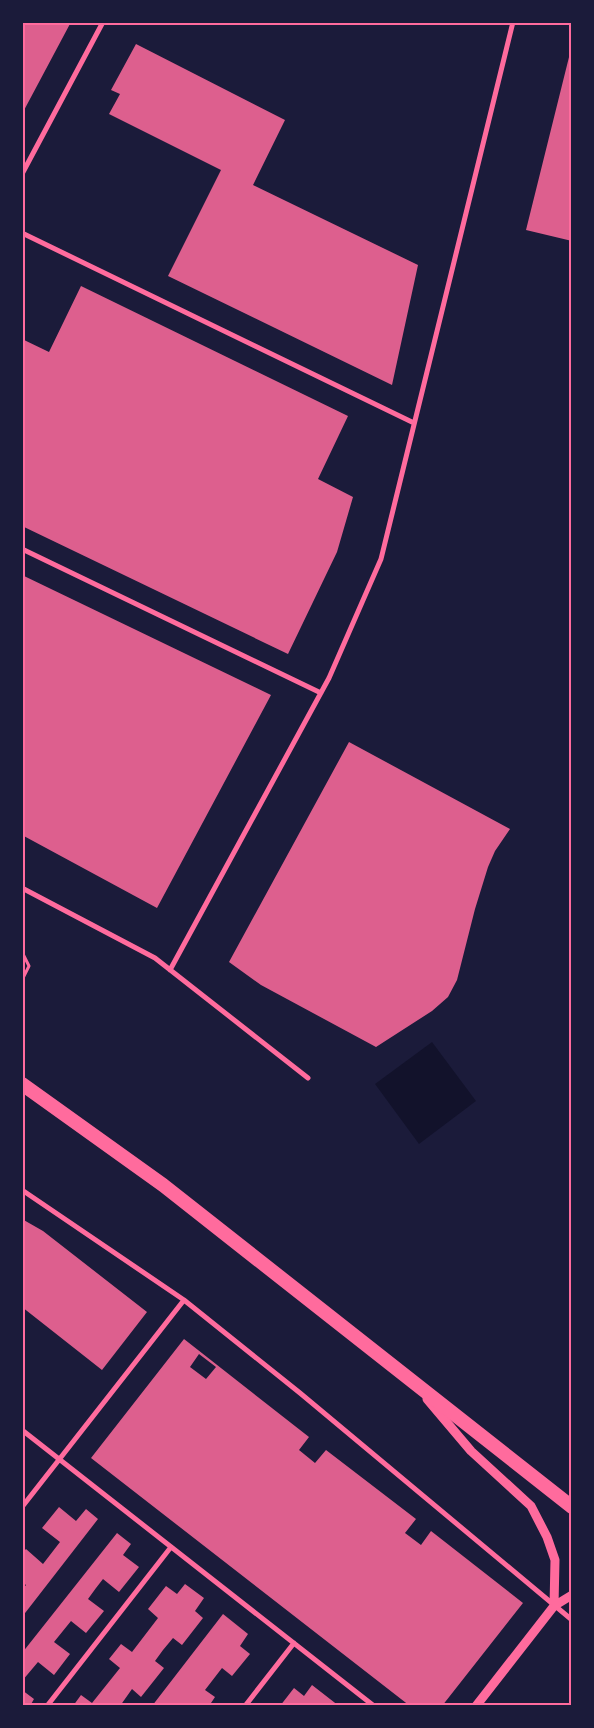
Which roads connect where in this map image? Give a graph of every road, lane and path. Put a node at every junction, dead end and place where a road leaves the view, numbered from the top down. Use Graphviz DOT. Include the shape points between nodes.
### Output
graph roads {
  1 [pos="103,22"];
  2 [pos="513,22"];
  3 [pos="22,174"];
  4 [pos="22,233"];
  5 [pos="414,423"];
  6 [pos="22,549"];
  7 [pos="321,693"];
  8 [pos="22,888"];
  9 [pos="22,952"];
  10 [pos="170,970"];
  11 [pos="22,980"];
  12 [pos="308,1078"];
  13 [pos="26,1087"];
  14 [pos="22,1190"];
  15 [pos="184,1300"];
  16 [pos="414,1384"];
  17 [pos="22,1430"];
  18 [pos="60,1459"];
  19 [pos="572,1506"];
  20 [pos="22,1507"];
  21 [pos="172,1547"];
  22 [pos="572,1594"];
  23 [pos="554,1606"];
  24 [pos="572,1620"];
  25 [pos="294,1643"];
  26 [pos="47,1706"];
  27 [pos="245,1706"];
  28 [pos="374,1706"];
  29 [pos="476,1706"];
  1 -- 3 [label="street"];
  2 -- 5 [label="street"];
  4 -- 5 [label="street"];
  5 -- 7 [label="street" via="381,559"];
  6 -- 7 [label="street"];
  7 -- 10 [label="street"];
  8 -- 10 [label="street" via="155,958"];
  9 -- 11 [label="path" via="29,966"];
  10 -- 12 [label="street"];
  13 -- 16 [label="highway" via="164,1185"];
  14 -- 15 [label="street"];
  15 -- 18 [label="street"];
  15 -- 23 [label="street"];
  16 -- 19 [label="highway"];
  16 -- 23 [label="street" via="471,1450 531,1506 555,1560"];
  17 -- 18 [label="street"];
  18 -- 20 [label="street"];
  18 -- 21 [label="street"];
  21 -- 25 [label="street"];
  21 -- 26 [label="street"];
  22 -- 23 [label="street"];
  23 -- 24 [label="street"];
  23 -- 29 [label="street"];
  25 -- 27 [label="street"];
  25 -- 28 [label="street"];
}
